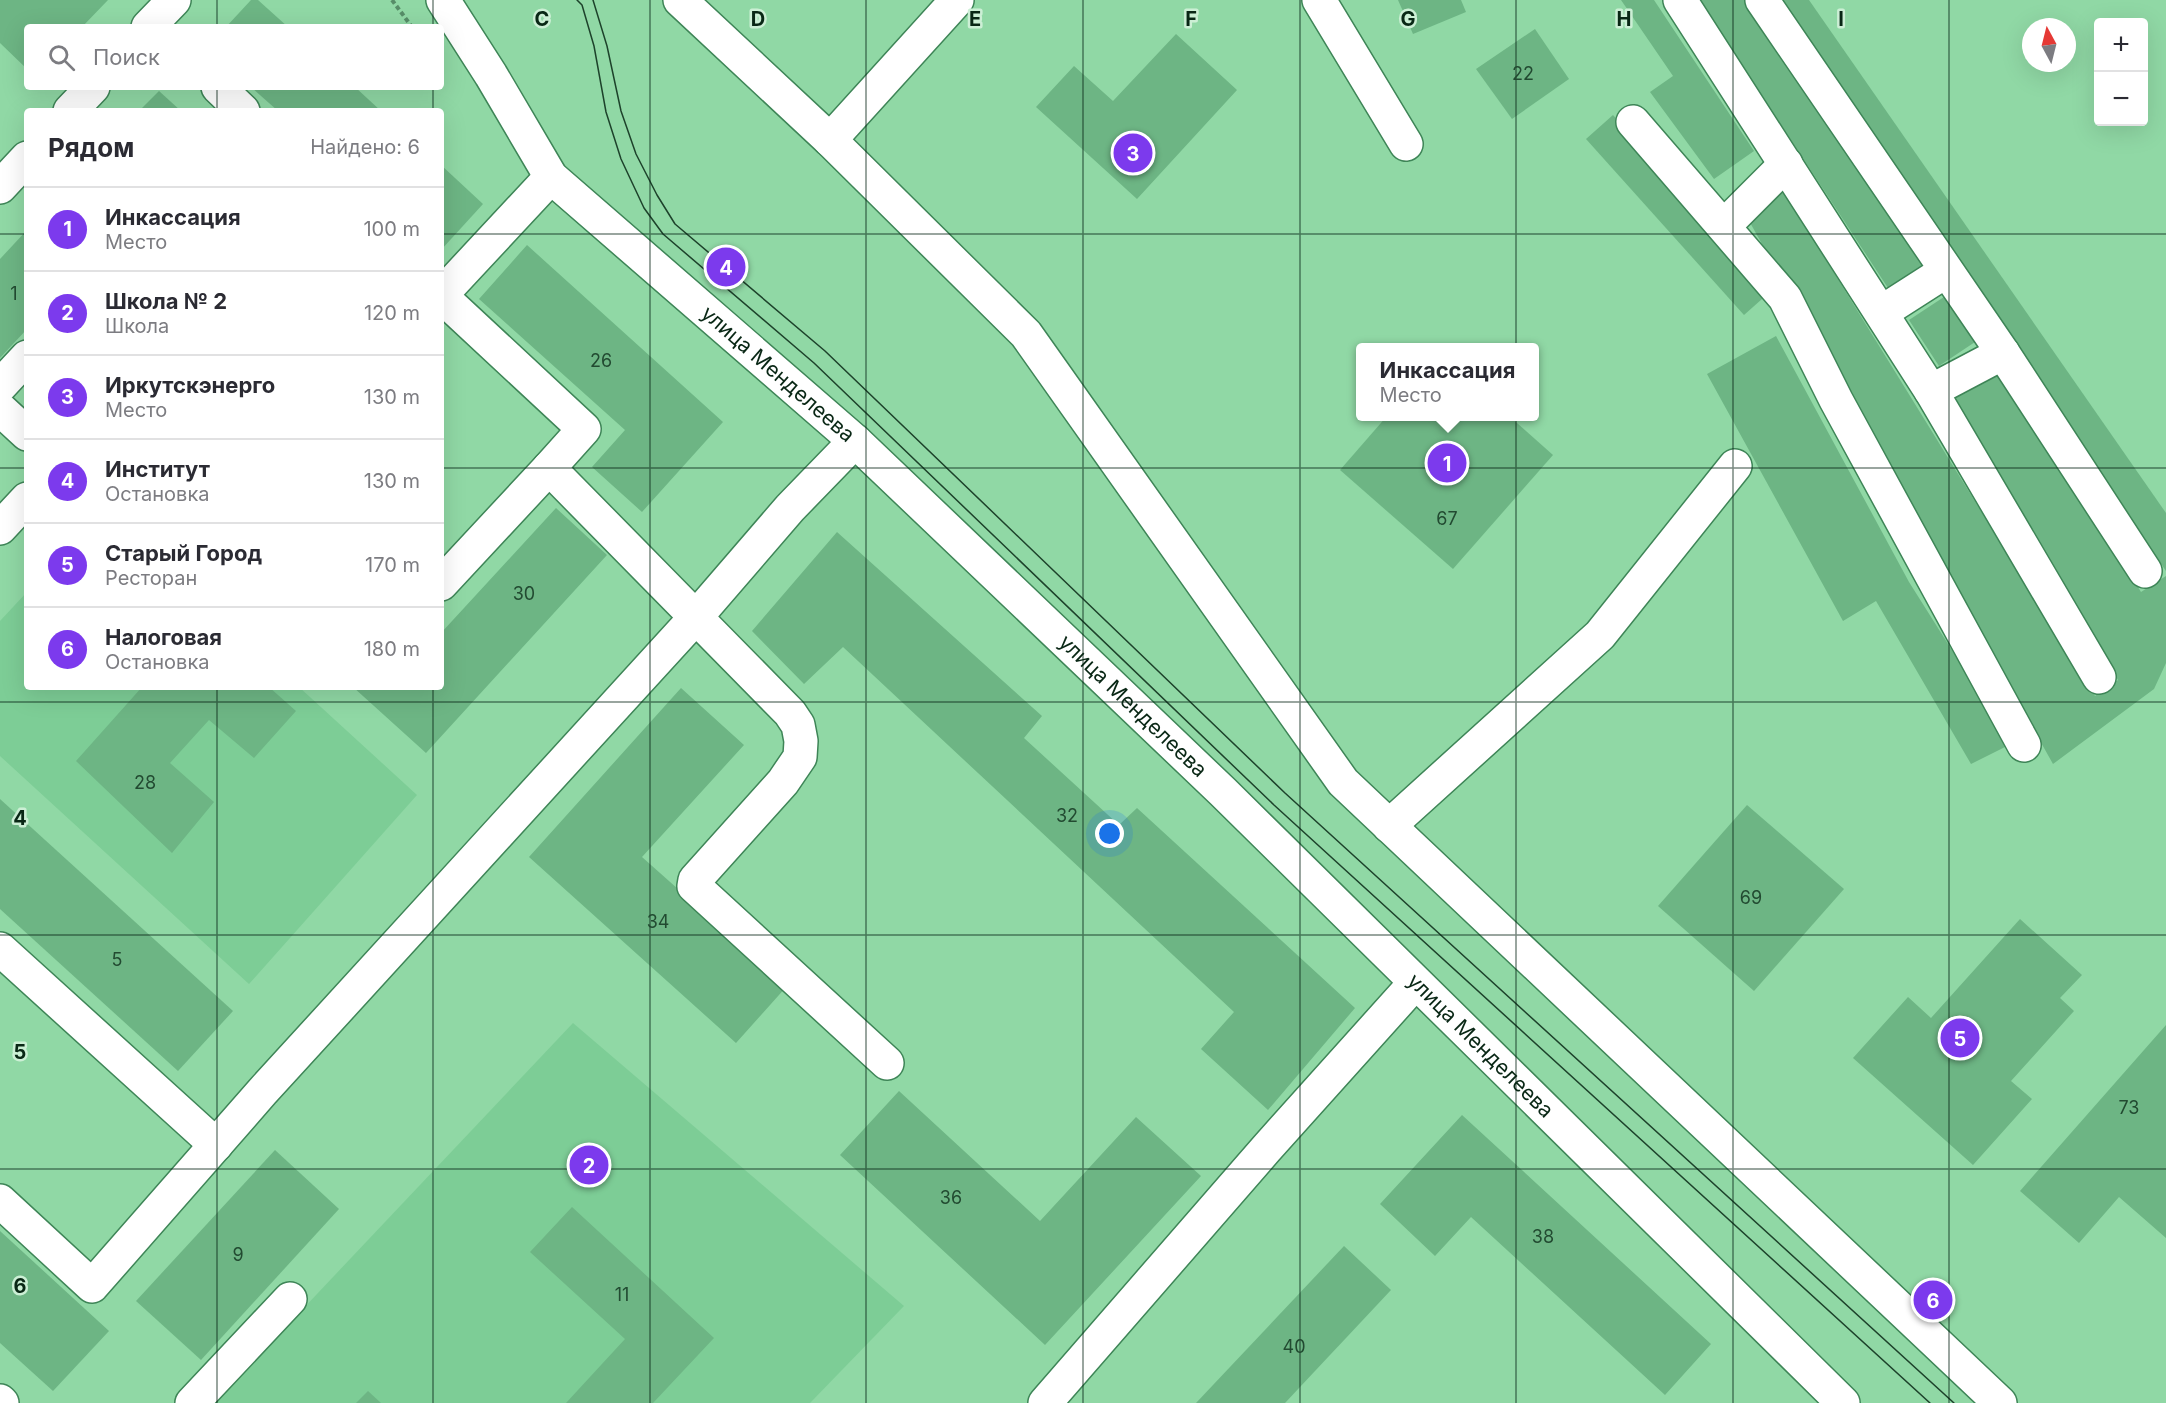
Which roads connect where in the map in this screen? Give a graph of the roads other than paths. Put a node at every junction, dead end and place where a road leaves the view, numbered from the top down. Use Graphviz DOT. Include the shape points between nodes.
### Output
graph roads {
  1 [pos="443,0"];
  2 [pos="681,0"];
  3 [pos="957,0"];
  4 [pos="1319,0"];
  5 [pos="1680,0"];
  6 [pos="1762,0"];
  7 [pos="90,90"];
  8 [pos="221,90"];
  9 [pos="73,108"];
  10 [pos="240,108"];
  11 [pos="1633,122"];
  12 [pos="830,140"];
  13 [pos="1406,144"];
  14 [pos="24,161"];
  15 [pos="1786,164"];
  16 [pos="551,177"];
  17 [pos="0,187"];
  18 [pos="1724,226"];
  19 [pos="1947,271"];
  20 [pos="444,293"];
  21 [pos="444,299"];
  22 [pos="1882,312"];
  23 [pos="2003,353"];
  24 [pos="24,360"];
  25 [pos="0,386"];
  26 [pos="1932,391"];
  27 [pos="0,408"];
  28 [pos="24,431"];
  29 [pos="855,441"];
  30 [pos="1735,466"];
  31 [pos="549,468"];
  32 [pos="24,502"];
  33 [pos="790,508"];
  34 [pos="0,528"];
  35 [pos="2145,571"];
  36 [pos="444,582"];
  37 [pos="696,617"];
  38 [pos="2099,677"];
  39 [pos="2024,745"];
  40 [pos="1389,826"];
  41 [pos="0,950"];
  42 [pos="1415,983"];
  43 [pos="306,1044"];
  44 [pos="887,1063"];
  45 [pos="216,1145"];
  46 [pos="0,1201"];
  47 [pos="290,1299"];
  48 [pos="192,1403"];
  49 [pos="1046,1403"];
  50 [pos="1843,1403"];
  51 [pos="2000,1403"];
  1 -- 16 [label="main road, улица Менделеева"];
  2 -- 12 [label="main road"];
  3 -- 12 [label="main road"];
  4 -- 13 [label="main road"];
  5 -- 15 [label="main road"];
  6 -- 19 [label="main road"];
  7 -- 9 [label="main road"];
  8 -- 10 [label="main road"];
  11 -- 18 [label="main road"];
  12 -- 40 [label="main road" via="1026,334 1342,782"];
  14 -- 17 [label="main road"];
  15 -- 18 [label="main road"];
  15 -- 22 [label="main road"];
  16 -- 20 [label="main road"];
  16 -- 29 [label="main road, улица Менделеева"];
  18 -- 39 [label="main road" via="1785,298 1836,400"];
  19 -- 22 [label="main road"];
  19 -- 23 [label="main road"];
  21 -- 31 [label="main road" via="584,429"];
  22 -- 26 [label="main road"];
  23 -- 26 [label="main road"];
  23 -- 35 [label="main road"];
  24 -- 25 [label="main road"];
  26 -- 38 [label="main road"];
  27 -- 28 [label="main road"];
  29 -- 33 [label="main road"];
  29 -- 42 [label="main road, улица Менделеева" via="1223,792"];
  30 -- 40 [label="main road" via="1600,635"];
  31 -- 36 [label="main road"];
  31 -- 37 [label="main road"];
  32 -- 34 [label="main road"];
  33 -- 37 [label="main road"];
  33 -- 43 [label="main road"];
  37 -- 43 [label="main road"];
  37 -- 44 [label="main road" via="790,713 798,725 801,741 800,757 783,782 695,880 694,886"];
  40 -- 51 [label="main road"];
  41 -- 45 [label="main road"];
  42 -- 49 [label="main road"];
  42 -- 50 [label="main road, улица Менделеева"];
  43 -- 45 [label="main road"];
  45 -- 46 [label="main road" via="92,1286"];
  47 -- 48 [label="main road"];
}
